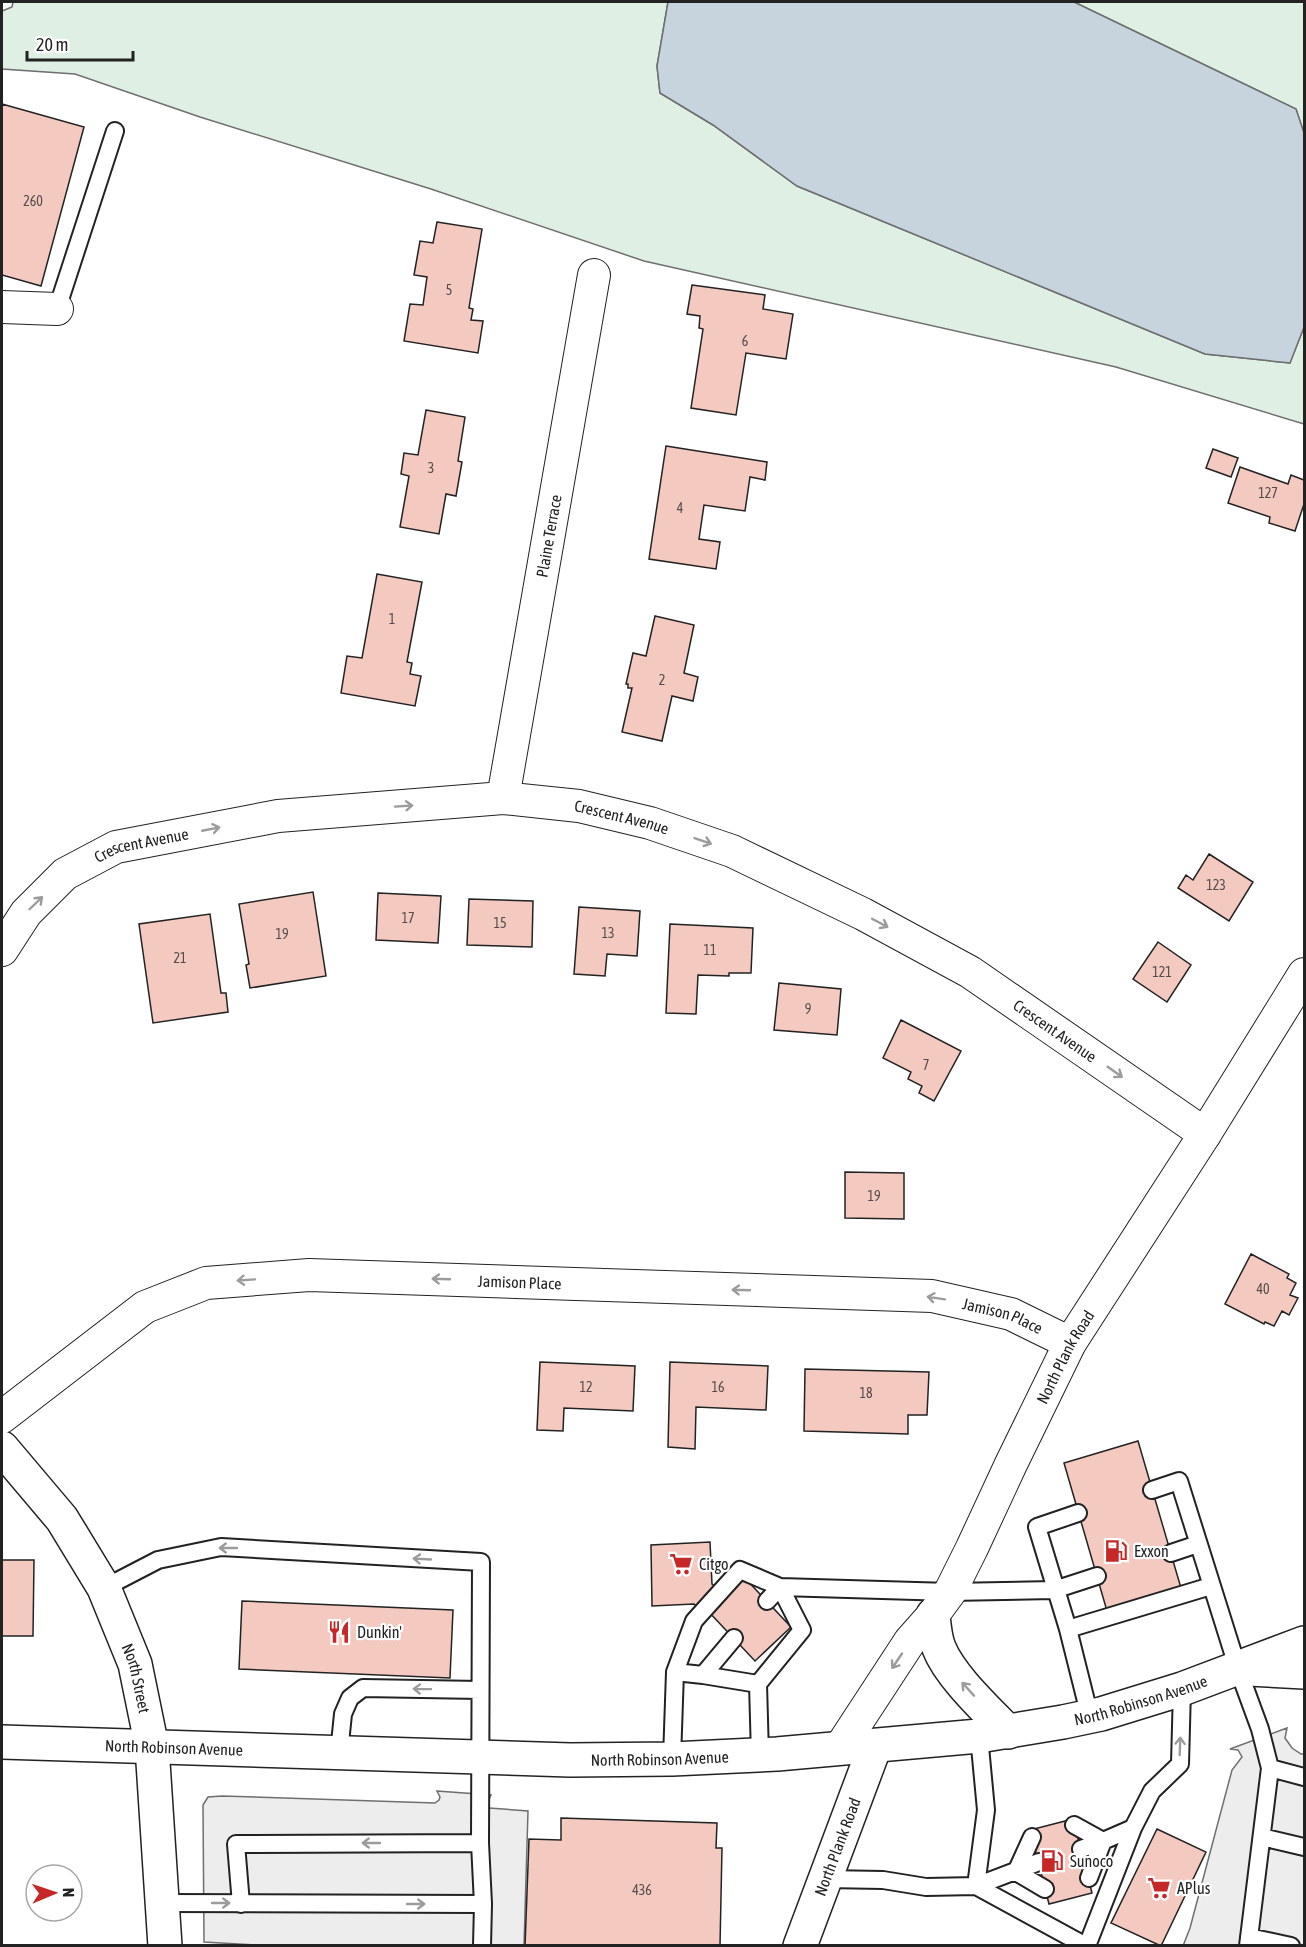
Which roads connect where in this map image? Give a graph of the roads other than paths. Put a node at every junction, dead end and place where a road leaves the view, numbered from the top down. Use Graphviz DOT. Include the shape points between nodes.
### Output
graph roads {
  1 [pos="115,131"];
  2 [pos="594,275"];
  3 [pos="2,307"];
  4 [pos="57,309"];
  5 [pos="503,798"];
  6 [pos="2,950"];
  7 [pos="1305,974"];
  8 [pos="1205,1134"];
  9 [pos="1070,1342"];
  10 [pos="2,1417"];
  11 [pos="2,1448"];
  12 [pos="1152,1490"];
  13 [pos="1078,1513"];
  14 [pos="1198,1544"];
  15 [pos="1171,1553"];
  16 [pos="1097,1576"];
  17 [pos="1211,1586"];
  18 [pos="780,1587"];
  19 [pos="104,1588"];
  20 [pos="1054,1590"];
  21 [pos="767,1601"];
  22 [pos="941,1604"];
  23 [pos="1068,1629"];
  24 [pos="734,1638"];
  25 [pos="1305,1643"];
  26 [pos="1238,1669"];
  27 [pos="675,1672"];
  28 [pos="1305,1672"];
  29 [pos="703,1675"];
  30 [pos="758,1684"];
  31 [pos="1182,1689"];
  32 [pos="480,1690"];
  33 [pos="1090,1717"];
  34 [pos="993,1734"];
  35 [pos="2,1742"];
  36 [pos="875,1746"];
  37 [pos="152,1747"];
  38 [pos="840,1748"];
  39 [pos="339,1753"];
  40 [pos="760,1755"];
  41 [pos="480,1757"];
  42 [pos="672,1759"];
  43 [pos="1270,1768"];
  44 [pos="1305,1777"];
  45 [pos="1074,1825"];
  46 [pos="1134,1828"];
  47 [pos="1032,1837"];
  48 [pos="1262,1837"];
  49 [pos="1103,1841"];
  50 [pos="480,1843"];
  51 [pos="1305,1847"];
  52 [pos="1081,1849"];
  53 [pos="1039,1862"];
  54 [pos="1016,1872"];
  55 [pos="1089,1878"];
  56 [pos="825,1879"];
  57 [pos="976,1886"];
  58 [pos="1045,1889"];
  59 [pos="162,1903"];
  60 [pos="241,1904"];
  61 [pos="483,1904"];
  62 [pos="1249,1941"];
  63 [pos="165,1946"];
  64 [pos="482,1946"];
  65 [pos="800,1946"];
  66 [pos="1086,1946"];
  67 [pos="1291,1946"];
  1 -- 4 [label="lane"];
  2 -- 5 [label="street, Plaine Terrace"];
  3 -- 4 [label="street"];
  6 -- 5 [label="street, Crescent Avenue, one-way" via="26,913 65,874 116,847 278,816"];
  5 -- 8 [label="street, Crescent Avenue, one-way" via="579,806 650,823 732,851 863,914 970,972"];
  7 -- 8 [label="street, North Plank Road"];
  8 -- 9 [label="street, North Plank Road"];
  9 -- 10 [label="street, Jamison Place, one-way" via="1011,1314 932,1296 309,1275 206,1283 144,1308"];
  9 -- 22 [label="street, North Plank Road" via="972,1548"];
  11 -- 19 [label="main road, North Street" via="62,1519"];
  12 -- 14 [label="lane" via="1179,1481"];
  13 -- 20 [label="lane" via="1037,1527"];
  14 -- 15 [label="lane"];
  14 -- 17 [label="lane"];
  16 -- 20 [label="lane"];
  17 -- 23 [label="lane"];
  17 -- 26 [label="lane"];
  18 -- 21 [label="lane"];
  18 -- 22 [label="lane"];
  18 -- 27 [label="lane" via="740,1570 694,1621"];
  18 -- 30 [label="lane" via="802,1630"];
  32 -- 19 [label="lane, one-way" via="481,1562 221,1547 158,1560"];
  19 -- 37 [label="main road, North Street" via="135,1664"];
  20 -- 22 [label="lane"];
  20 -- 23 [label="lane"];
  34 -- 22 [label="main road, one-way" via="939,1647"];
  22 -- 38 [label="street, North Plank Road, one-way" via="910,1641"];
  23 -- 33 [label="lane"];
  24 -- 29 [label="lane"];
  25 -- 26 [label="main road, North Robinson Avenue"];
  26 -- 28 [label="main road"];
  26 -- 31 [label="main road, North Robinson Avenue"];
  26 -- 43 [label="lane"];
  27 -- 29 [label="lane"];
  27 -- 42 [label="lane"];
  29 -- 30 [label="lane"];
  30 -- 40 [label="lane"];
  31 -- 33 [label="main road, North Robinson Avenue"];
  46 -- 31 [label="lane, one-way" via="1152,1791 1180,1764"];
  32 -- 39 [label="lane, one-way" via="363,1688 350,1698 343,1714"];
  32 -- 41 [label="lane"];
  33 -- 34 [label="main road, North Robinson Avenue"];
  34 -- 36 [label="main road, North Robinson Avenue"];
  34 -- 57 [label="lane"];
  35 -- 37 [label="main road, North Robinson Avenue"];
  36 -- 38 [label="main road, North Robinson Avenue"];
  36 -- 56 [label="main road, North Plank Road"];
  37 -- 39 [label="main road, North Robinson Avenue"];
  37 -- 59 [label="main road, North Street"];
  38 -- 40 [label="main road, North Robinson Avenue"];
  39 -- 41 [label="main road, North Robinson Avenue"];
  40 -- 42 [label="main road, North Robinson Avenue"];
  41 -- 42 [label="main road, North Robinson Avenue"];
  41 -- 50 [label="lane"];
  43 -- 44 [label="lane"];
  43 -- 48 [label="lane"];
  45 -- 49 [label="lane"];
  46 -- 49 [label="lane"];
  46 -- 66 [label="lane"];
  47 -- 54 [label="lane"];
  48 -- 51 [label="lane"];
  48 -- 62 [label="lane"];
  49 -- 52 [label="lane"];
  49 -- 55 [label="lane"];
  50 -- 60 [label="lane, one-way" via="236,1844"];
  50 -- 61 [label="lane"];
  53 -- 54 [label="lane"];
  54 -- 57 [label="lane"];
  54 -- 58 [label="lane"];
  56 -- 57 [label="lane" via="883,1880 926,1887"];
  56 -- 65 [label="main road, North Plank Road"];
  57 -- 66 [label="lane"];
  59 -- 60 [label="lane, one-way"];
  59 -- 63 [label="main road, North Street"];
  60 -- 61 [label="lane, one-way"];
  61 -- 64 [label="lane"];
  62 -- 67 [label="lane"];
}
